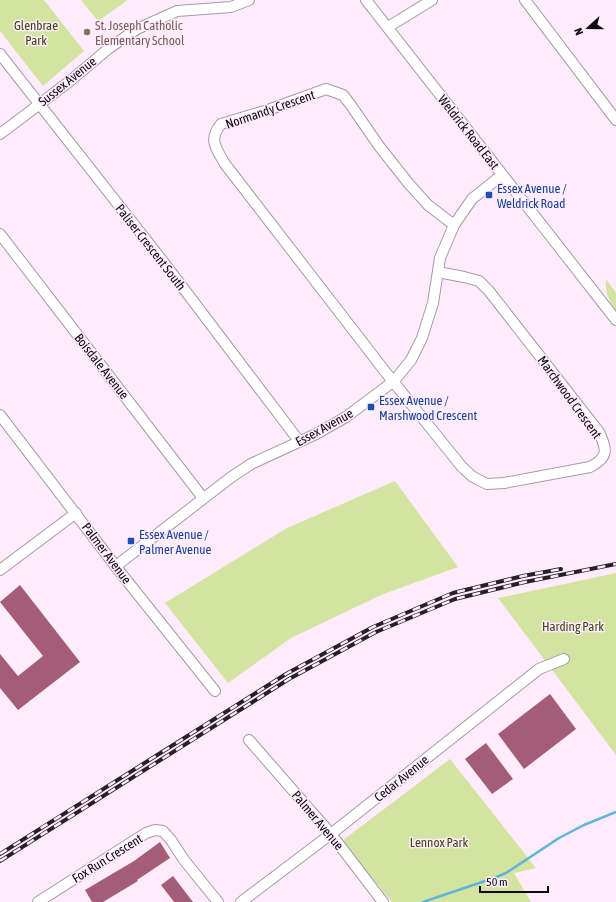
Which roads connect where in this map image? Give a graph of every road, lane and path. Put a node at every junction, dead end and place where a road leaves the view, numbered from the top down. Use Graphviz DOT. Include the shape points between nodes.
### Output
graph roads {
  1 [pos="249,0"];
  2 [pos="366,0"];
  3 [pos="432,0"];
  4 [pos="525,0"];
  5 [pos="388,27"];
  6 [pos="0,54"];
  7 [pos="39,104"];
  8 [pos="616,120"];
  9 [pos="0,134"];
  10 [pos="502,175"];
  11 [pos="454,225"];
  12 [pos="0,234"];
  13 [pos="438,272"];
  14 [pos="616,320"];
  15 [pos="394,381"];
  16 [pos="0,415"];
  17 [pos="299,441"];
  18 [pos="203,498"];
  19 [pos="76,513"];
  20 [pos="116,566"];
  21 [pos="0,570"];
  22 [pos="564,659"];
  23 [pos="215,690"];
  24 [pos="249,740"];
  25 [pos="331,834"];
  26 [pos="38,902"];
  27 [pos="218,902"];
  28 [pos="241,902"];
  29 [pos="383,902"];
  1 -- 7 [label="street, Sussex Avenue" via="231,7 177,11 137,29"];
  2 -- 5 [label="street, Weldrick Road East"];
  3 -- 5 [label="street"];
  4 -- 8 [label="street"];
  5 -- 10 [label="street, Weldrick Road East"];
  6 -- 7 [label="street, Paliser Crescent South"];
  7 -- 9 [label="street, Sussex Avenue"];
  7 -- 17 [label="street, Paliser Crescent South" via="165,264"];
  10 -- 11 [label="street, Essex Avenue" via="472,199"];
  10 -- 14 [label="street, Weldrick Road East"];
  11 -- 13 [label="street, Essex Avenue" via="440,258"];
  11 -- 15 [label="street, Normandy Crescent" via="428,205 409,184 343,95 336,92 326,89 221,124 216,130 213,139 225,164"];
  12 -- 18 [label="street, Boisdale Avenue"];
  13 -- 15 [label="street, Essex Avenue" via="433,302 422,338 411,360"];
  13 -- 15 [label="street, Marchwood Crescent" via="479,281 490,291 599,432 606,447 605,456 590,467 504,484 487,484 473,477 462,467"];
  15 -- 17 [label="street, Essex Avenue" via="346,417"];
  16 -- 19 [label="street, Palmer Avenue"];
  17 -- 18 [label="street, Essex Avenue" via="251,464"];
  18 -- 20 [label="street, Essex Avenue"];
  19 -- 20 [label="street, Palmer Avenue"];
  19 -- 21 [label="street"];
  20 -- 23 [label="street, Palmer Avenue"];
  22 -- 25 [label="street, Cedar Avenue" via="539,669"];
  24 -- 25 [label="street, Palmer Avenue"];
  25 -- 28 [label="street, Cedar Avenue"];
  25 -- 29 [label="street, Palmer Avenue"];
  26 -- 27 [label="street, Fox Run Crescent" via="146,833 155,830 163,831 171,840"];
}
